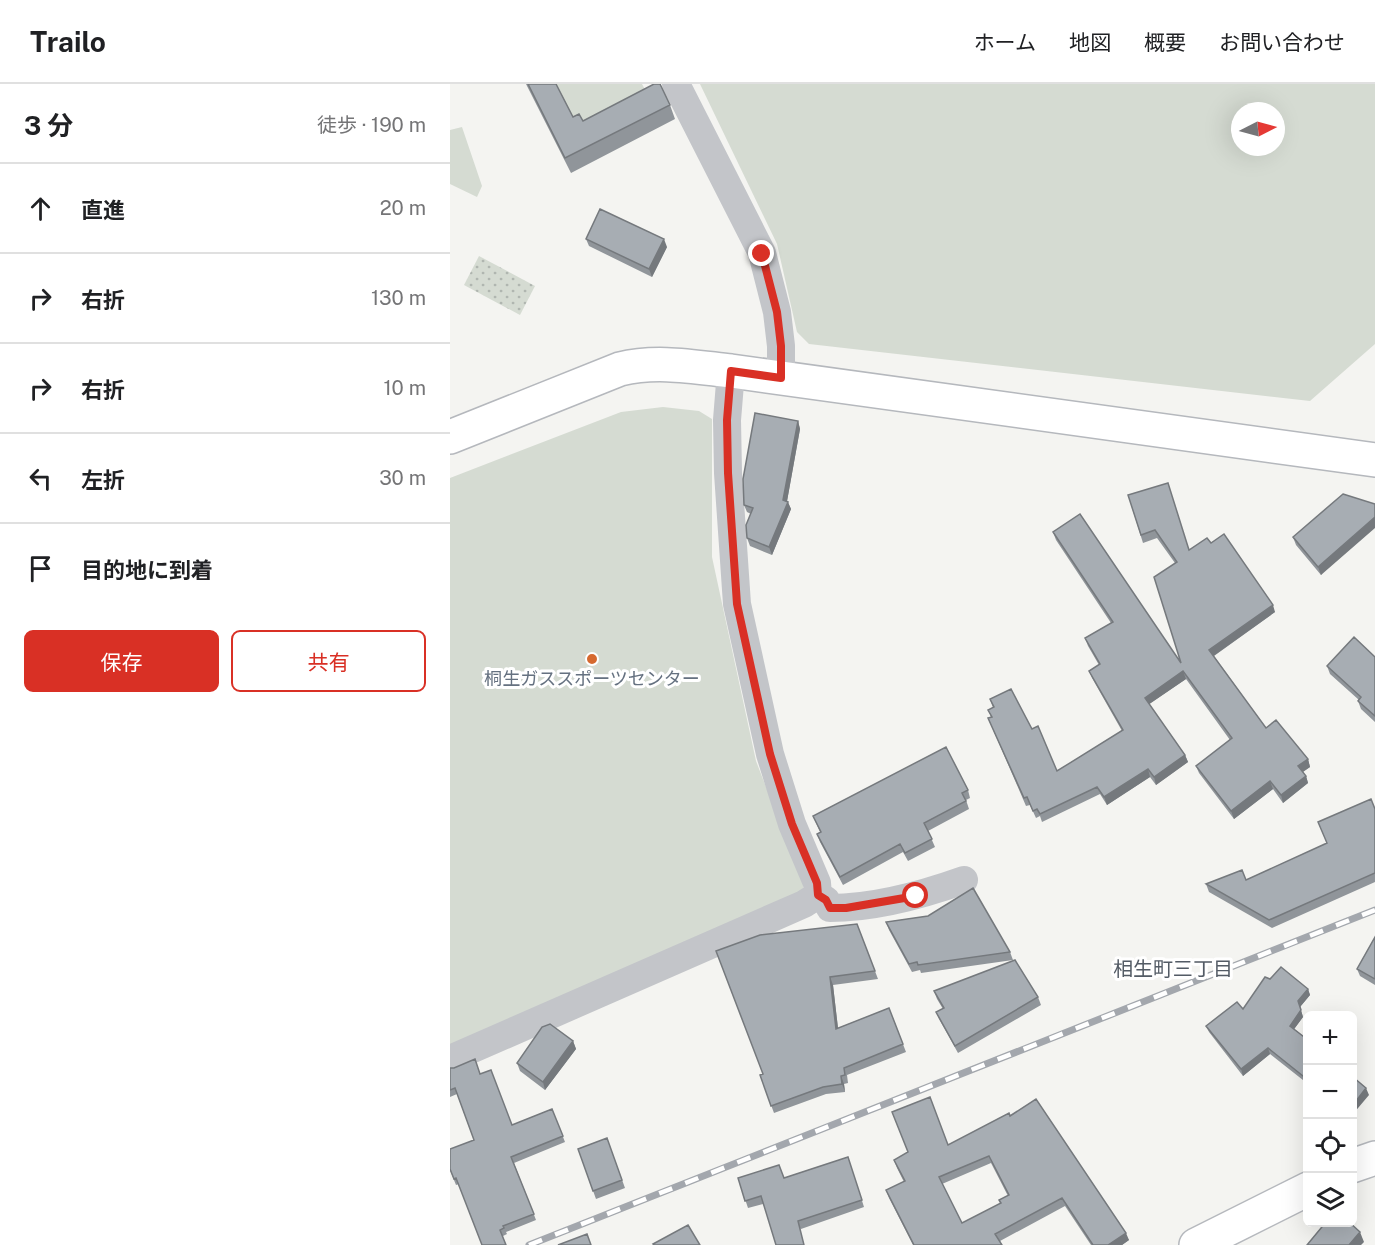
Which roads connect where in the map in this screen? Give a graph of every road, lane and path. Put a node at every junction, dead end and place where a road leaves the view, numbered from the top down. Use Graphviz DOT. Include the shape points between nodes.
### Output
graph roads {
  1 [pos="676,84"];
  2 [pos="731,371"];
  3 [pos="781,378"];
  4 [pos="450,437"];
  5 [pos="1375,460"];
  6 [pos="964,880"];
  7 [pos="818,895"];
  8 [pos="450,1059"];
  9 [pos="1375,1158"];
  10 [pos="1357,1165"];
  11 [pos="1303,1192"];
  12 [pos="1196,1245"];
  1 -- 3 [label="street" via="762,254 777,312"];
  2 -- 3 [label="street"];
  2 -- 4 [label="street" via="660,364 620,369"];
  2 -- 7 [label="street" via="728,473 737,604 770,754"];
  3 -- 5 [label="street"];
  6 -- 7 [label="street" via="926,894 846,908 830,908"];
  7 -- 8 [label="street" via="655,971"];
  9 -- 10 [label="street"];
  11 -- 12 [label="street"];
}
